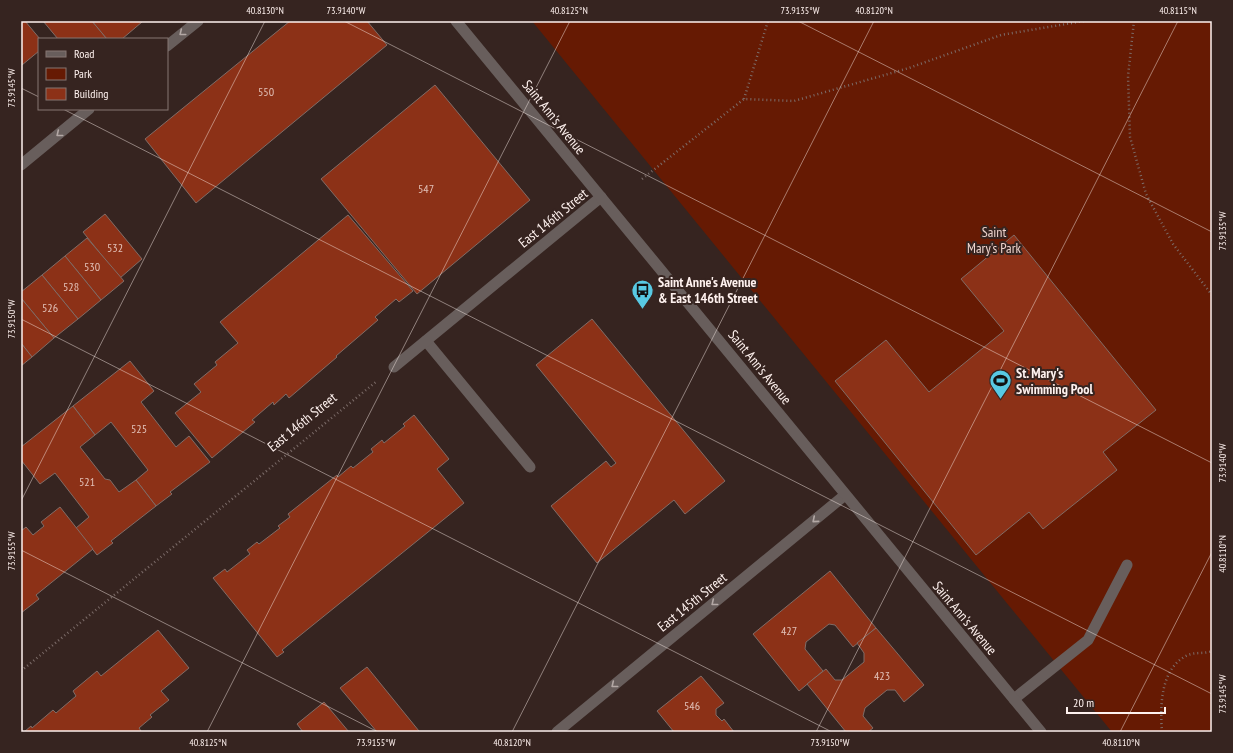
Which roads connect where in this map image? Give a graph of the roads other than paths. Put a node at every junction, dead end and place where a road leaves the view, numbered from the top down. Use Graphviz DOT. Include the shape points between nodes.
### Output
graph roads {
  1 [pos="198,21"];
  2 [pos="456,21"];
  3 [pos="168,45"];
  4 [pos="88,110"];
  5 [pos="21,165"];
  6 [pos="601,197"];
  7 [pos="426,341"];
  8 [pos="394,367"];
  9 [pos="530,467"];
  10 [pos="845,495"];
  11 [pos="1127,565"];
  12 [pos="1014,699"];
  13 [pos="557,732"];
  14 [pos="1041,732"];
  1 -- 3 [label="street, one-way"];
  2 -- 6 [label="street, Saint Ann's Avenue"];
  4 -- 5 [label="street, one-way"];
  6 -- 7 [label="street, East 146th Street"];
  6 -- 10 [label="street, Saint Ann's Avenue"];
  7 -- 8 [label="street, East 146th Street"];
  7 -- 9 [label="street"];
  10 -- 12 [label="street, Saint Ann's Avenue"];
  10 -- 13 [label="street, East 145th Street, one-way"];
  11 -- 12 [label="street" via="1088,640"];
  12 -- 14 [label="street, Saint Ann's Avenue"];
}
